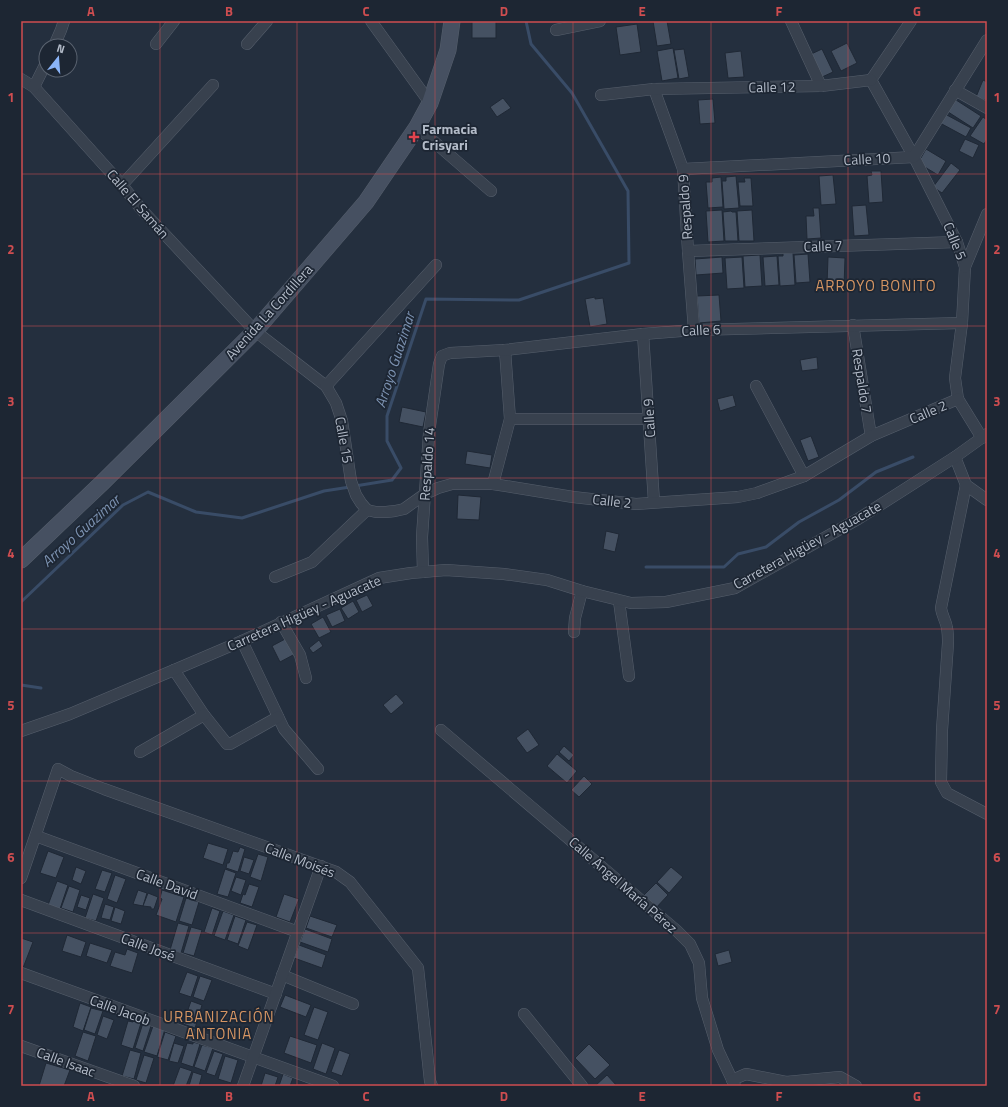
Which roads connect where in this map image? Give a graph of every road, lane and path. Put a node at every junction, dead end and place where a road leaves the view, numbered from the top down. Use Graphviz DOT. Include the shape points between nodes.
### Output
graph roads {
  1 [pos="64,21"];
  2 [pos="174,21"];
  3 [pos="266,21"];
  4 [pos="371,21"];
  5 [pos="452,21"];
  6 [pos="600,21"];
  7 [pos="791,21"];
  8 [pos="911,21"];
  9 [pos="556,30"];
  10 [pos="58,38"];
  11 [pos="987,40"];
  12 [pos="156,44"];
  13 [pos="247,44"];
  14 [pos="21,78"];
  15 [pos="38,78"];
  16 [pos="871,80"];
  17 [pos="213,85"];
  18 [pos="820,86"];
  19 [pos="34,87"];
  20 [pos="654,89"];
  21 [pos="955,90"];
  22 [pos="601,95"];
  23 [pos="430,103"];
  24 [pos="987,108"];
  25 [pos="417,126"];
  26 [pos="914,157"];
  27 [pos="683,169"];
  28 [pos="122,185"];
  29 [pos="492,191"];
  30 [pos="987,215"];
  31 [pos="958,242"];
  32 [pos="688,251"];
  33 [pos="436,264"];
  34 [pos="965,267"];
  35 [pos="962,323"];
  36 [pos="853,325"];
  37 [pos="694,330"];
  38 [pos="255,331"];
  39 [pos="643,334"];
  40 [pos="505,350"];
  41 [pos="442,356"];
  42 [pos="326,386"];
  43 [pos="756,386"];
  44 [pos="958,399"];
  45 [pos="510,419"];
  46 [pos="649,419"];
  47 [pos="871,436"];
  48 [pos="984,436"];
  49 [pos="955,458"];
  50 [pos="804,476"];
  51 [pos="493,484"];
  52 [pos="966,485"];
  53 [pos="425,494"];
  54 [pos="987,500"];
  55 [pos="654,502"];
  56 [pos="367,510"];
  57 [pos="21,560"];
  58 [pos="423,572"];
  59 [pos="275,577"];
  60 [pos="582,592"];
  61 [pos="619,601"];
  62 [pos="281,622"];
  63 [pos="574,632"];
  64 [pos="242,641"];
  65 [pos="174,670"];
  66 [pos="629,676"];
  67 [pos="306,678"];
  68 [pos="204,715"];
  69 [pos="278,717"];
  70 [pos="441,730"];
  71 [pos="21,731"];
  72 [pos="140,752"];
  73 [pos="318,769"];
  74 [pos="987,814"];
  75 [pos="36,836"];
  76 [pos="321,866"];
  77 [pos="21,878"];
  78 [pos="21,900"];
  79 [pos="298,932"];
  80 [pos="21,973"];
  81 [pos="282,975"];
  82 [pos="276,994"];
  83 [pos="353,1004"];
  84 [pos="524,1014"];
  85 [pos="21,1046"];
  86 [pos="253,1058"];
  87 [pos="733,1083"];
  88 [pos="134,1086"];
  89 [pos="243,1086"];
  90 [pos="333,1086"];
  91 [pos="432,1086"];
  92 [pos="582,1086"];
  93 [pos="856,1086"];
  1 -- 10 [label="street"];
  2 -- 12 [label="street"];
  3 -- 13 [label="street"];
  4 -- 23 [label="street"];
  5 -- 23 [label="main road, Avenida La Cordillera" via="448,50"];
  6 -- 9 [label="street"];
  7 -- 18 [label="street"];
  8 -- 16 [label="street"];
  11 -- 21 [label="street"];
  14 -- 19 [label="street, Calle El Samán"];
  15 -- 19 [label="street"];
  16 -- 18 [label="street, Calle 12"];
  16 -- 26 [label="street, Calle 5"];
  17 -- 28 [label="street"];
  18 -- 20 [label="street, Calle 12"];
  19 -- 28 [label="street, Calle El Samán"];
  20 -- 22 [label="street, Calle 12"];
  20 -- 27 [label="street, Respaldo 9"];
  21 -- 24 [label="street"];
  21 -- 26 [label="street"];
  23 -- 25 [label="main road, Avenida La Cordillera"];
  25 -- 29 [label="street"];
  25 -- 38 [label="main road, Avenida La Cordillera" via="366,202"];
  26 -- 27 [label="street, Calle 10"];
  26 -- 31 [label="street, Calle 5"];
  27 -- 32 [label="street, Respaldo 9"];
  28 -- 38 [label="street, Calle El Samán" via="142,210"];
  30 -- 34 [label="street"];
  31 -- 32 [label="street, Calle 7"];
  31 -- 34 [label="street, Calle 5"];
  32 -- 37 [label="street, Respaldo 9"];
  33 -- 42 [label="street"];
  34 -- 35 [label="street, Calle 5"];
  35 -- 36 [label="street, Calle 6"];
  35 -- 44 [label="street, Calle 5" via="955,378"];
  36 -- 37 [label="street, Calle 6"];
  36 -- 47 [label="street, Respaldo 7"];
  37 -- 39 [label="street, Calle 6"];
  38 -- 42 [label="street, Calle 15"];
  38 -- 57 [label="main road, Avenida La Cordillera"];
  39 -- 40 [label="street, Calle 6"];
  39 -- 46 [label="street, Calle 9"];
  40 -- 41 [label="street, Calle 6" via="450,353"];
  40 -- 45 [label="street"];
  41 -- 53 [label="street, Respaldo 14" via="429,433"];
  42 -- 56 [label="street, Calle 15" via="336,403 342,421 351,481 356,495"];
  43 -- 50 [label="street"];
  44 -- 47 [label="street, Calle 2"];
  44 -- 48 [label="street, Calle 5"];
  45 -- 46 [label="street"];
  45 -- 51 [label="street"];
  46 -- 55 [label="street, Calle 9"];
  47 -- 50 [label="street, Calle 2"];
  48 -- 49 [label="street, Carretera Higüey - Aguacate"];
  49 -- 52 [label="street"];
  49 -- 61 [label="street, Carretera Higüey - Aguacate" via="858,519 735,588 666,602"];
  50 -- 55 [label="street, Calle 2" via="758,494"];
  51 -- 53 [label="street, Calle 2" via="452,484"];
  51 -- 55 [label="street, Calle 2" via="573,497 636,504"];
  52 -- 54 [label="street"];
  52 -- 74 [label="street" via="941,608 948,636 941,782 947,793"];
  53 -- 56 [label="street, Calle 2" via="404,509 376,512"];
  53 -- 58 [label="street, Respaldo 14"];
  56 -- 59 [label="street" via="312,562"];
  58 -- 60 [label="street, Carretera Higüey - Aguacate" via="446,570 504,574 547,580"];
  58 -- 62 [label="street, Carretera Higüey - Aguacate" via="379,578"];
  60 -- 61 [label="street, Carretera Higüey - Aguacate"];
  60 -- 63 [label="street"];
  61 -- 66 [label="street"];
  62 -- 64 [label="street, Carretera Higüey - Aguacate"];
  62 -- 67 [label="street" via="300,655"];
  64 -- 65 [label="street, Carretera Higüey - Aguacate"];
  64 -- 69 [label="street"];
  65 -- 68 [label="street"];
  65 -- 71 [label="street, Carretera Higüey - Aguacate" via="70,714"];
  68 -- 69 [label="street" via="230,744"];
  68 -- 72 [label="street"];
  69 -- 73 [label="street" via="284,729"];
  70 -- 87 [label="street, Calle Ángel María Pérez" via="690,944 699,963 702,998 716,1043"];
  75 -- 76 [label="street, Calle Moisés" via="58,769 104,789"];
  75 -- 77 [label="street"];
  75 -- 79 [label="street, Calle David"];
  76 -- 79 [label="street"];
  76 -- 91 [label="street, Calle Moisés" via="350,882 418,968"];
  78 -- 82 [label="street, Calle José"];
  79 -- 81 [label="street"];
  80 -- 86 [label="street, Calle Jacob"];
  81 -- 82 [label="street"];
  81 -- 83 [label="street"];
  82 -- 86 [label="street"];
  84 -- 92 [label="street"];
  85 -- 88 [label="street, Calle Isaac"];
  86 -- 89 [label="street"];
  86 -- 90 [label="street, Calle Jacob"];
  87 -- 93 [label="street" via="746,1074 786,1082 840,1077"];
}
